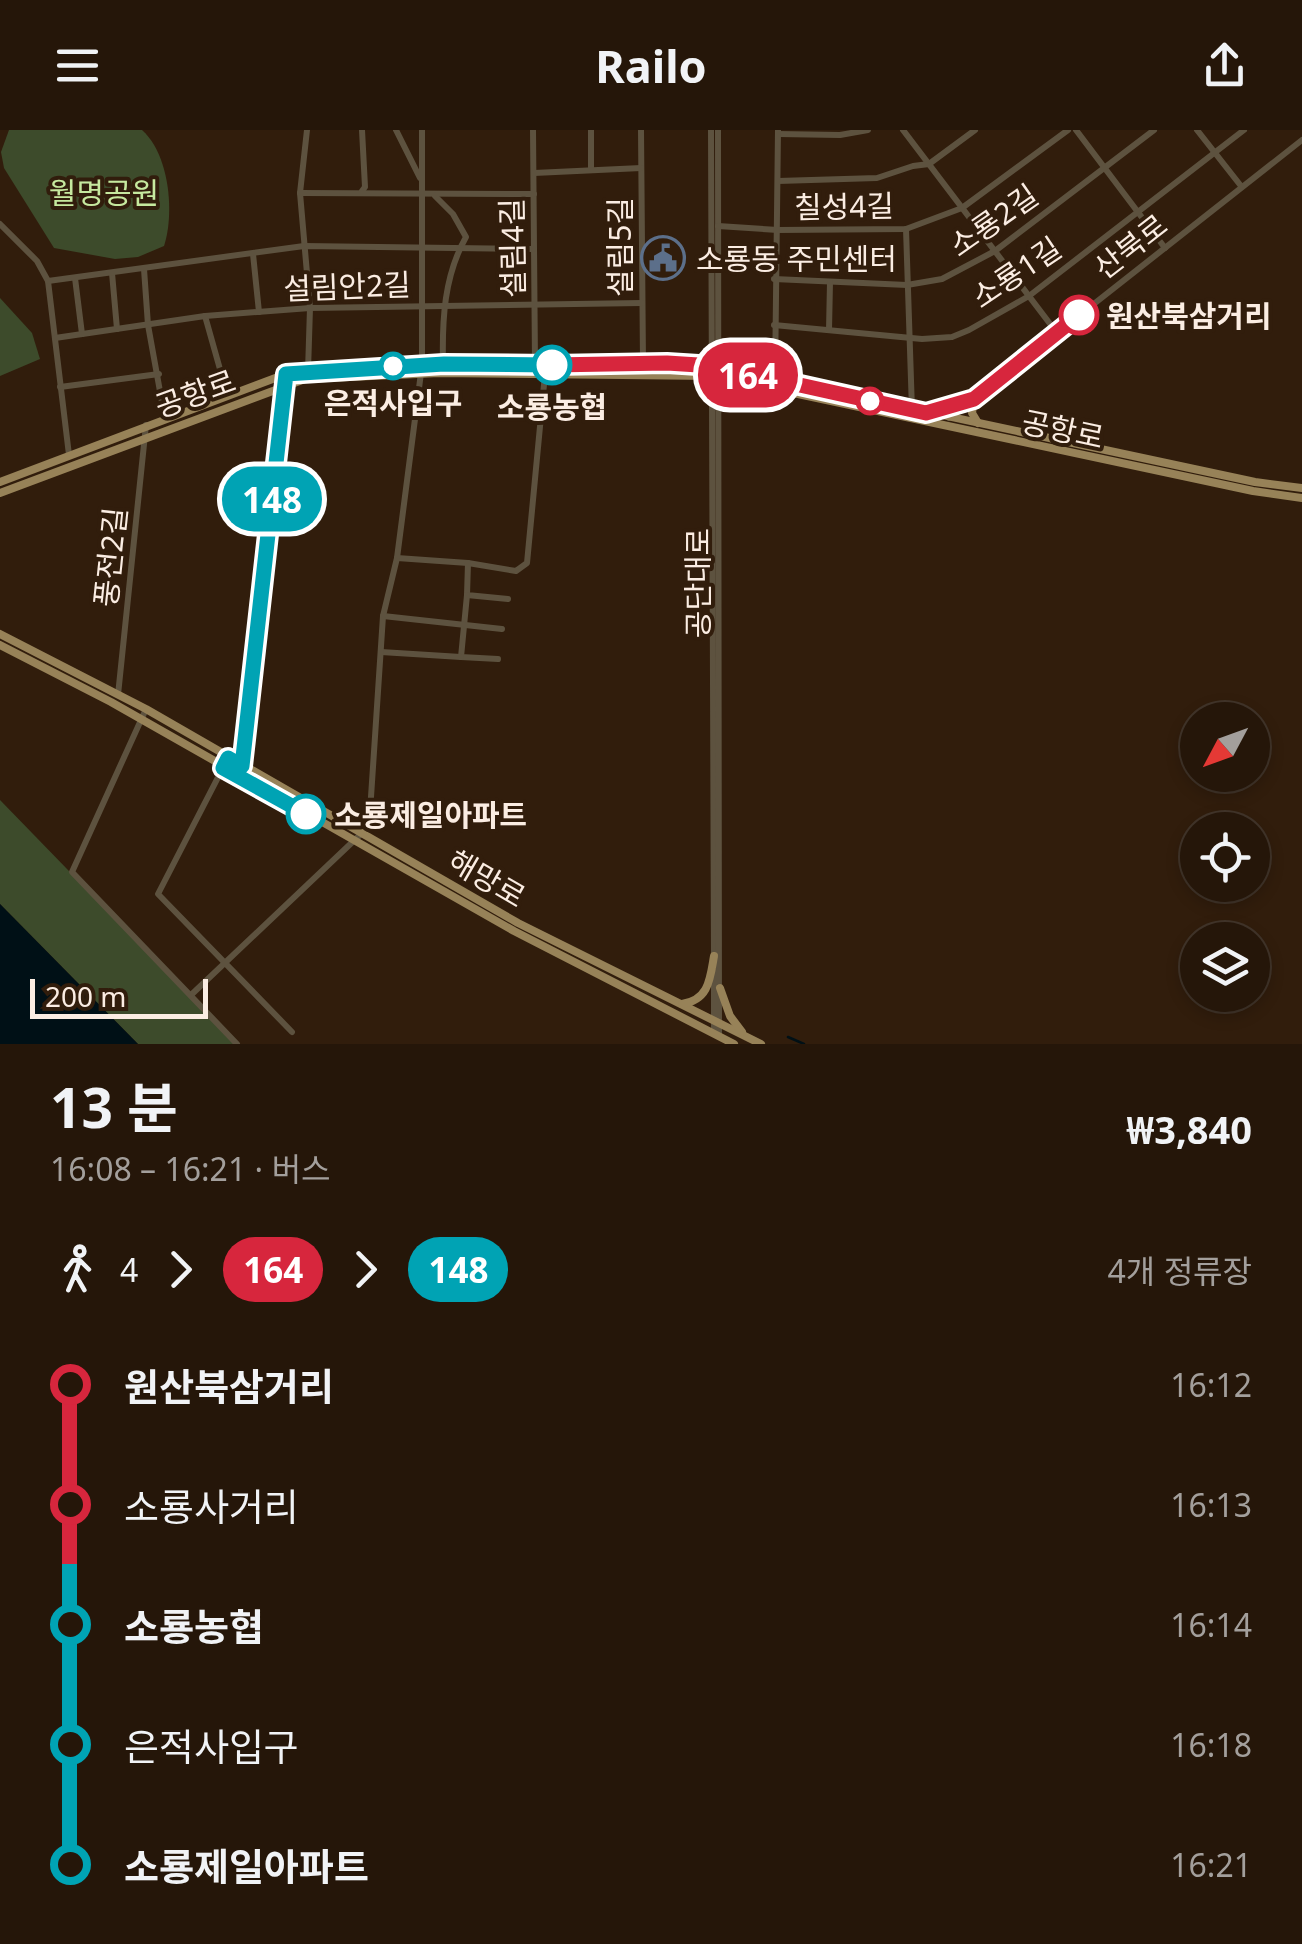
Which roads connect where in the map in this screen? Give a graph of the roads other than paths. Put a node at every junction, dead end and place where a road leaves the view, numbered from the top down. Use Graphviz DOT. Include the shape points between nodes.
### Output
graph roads {
  1 [pos="307,130"];
  2 [pos="362,130"];
  3 [pos="396,130"];
  4 [pos="422,130"];
  5 [pos="533,130"];
  6 [pos="591,130"];
  7 [pos="641,130"];
  8 [pos="715,130"];
  9 [pos="868,130"];
  10 [pos="904,130"];
  11 [pos="975,130"];
  12 [pos="1068,130"];
  13 [pos="1076,130"];
  14 [pos="1154,130"];
  15 [pos="1197,130"];
  16 [pos="1244,130"];
  17 [pos="778,132"];
  18 [pos="1302,140"];
  19 [pos="1214,152"];
  20 [pos="929,164"];
  21 [pos="1104,167"];
  22 [pos="641,168"];
  23 [pos="591,170"];
  24 [pos="534,173"];
  25 [pos="421,178"];
  26 [pos="778,181"];
  27 [pos="1241,186"];
  28 [pos="361,192"];
  29 [pos="422,192"];
  30 [pos="300,194"];
  31 [pos="534,194"];
  32 [pos="434,195"];
  33 [pos="962,208"];
  34 [pos="1138,212"];
  35 [pos="0,224"];
  36 [pos="716,226"];
  37 [pos="906,229"];
  38 [pos="778,230"];
  39 [pos="304,246"];
  40 [pos="533,248"];
  41 [pos="1165,248"];
  42 [pos="421,249"];
  43 [pos="459,249"];
  44 [pos="995,251"];
  45 [pos="252,254"];
  46 [pos="144,269"];
  47 [pos="112,273"];
  48 [pos="75,278"];
  49 [pos="774,279"];
  50 [pos="48,281"];
  51 [pos="830,282"];
  52 [pos="907,285"];
  53 [pos="1028,296"];
  54 [pos="642,303"];
  55 [pos="535,305"];
  56 [pos="422,306"];
  57 [pos="444,307"];
  58 [pos="310,308"];
  59 [pos="259,312"];
  60 [pos="205,316"];
  61 [pos="148,325"];
  62 [pos="774,325"];
  63 [pos="117,329"];
  64 [pos="829,330"];
  65 [pos="1057,333"];
  66 [pos="82,334"];
  67 [pos="55,338"];
  68 [pos="908,338"];
  69 [pos="643,363"];
  70 [pos="444,364"];
  71 [pos="535,365"];
  72 [pos="421,369"];
  73 [pos="308,371"];
  74 [pos="717,372"];
  75 [pos="158,374"];
  76 [pos="545,374"];
  77 [pos="286,380"];
  78 [pos="775,381"];
  79 [pos="60,387"];
  80 [pos="227,394"];
  81 [pos="974,399"];
  82 [pos="912,410"];
  83 [pos="926,413"];
  84 [pos="950,418"];
  85 [pos="165,419"];
  86 [pos="979,424"];
  87 [pos="146,425"];
  88 [pos="941,426"];
  89 [pos="145,436"];
  90 [pos="68,455"];
  91 [pos="0,482"];
  92 [pos="1302,488"];
  93 [pos="0,493"];
  94 [pos="1302,498"];
  95 [pos="397,558"];
  96 [pos="468,563"];
  97 [pos="466,596"];
  98 [pos="508,599"];
  99 [pos="384,616"];
  100 [pos="464,626"];
  101 [pos="502,628"];
  102 [pos="0,634"];
  103 [pos="0,645"];
  104 [pos="381,652"];
  105 [pos="461,657"];
  106 [pos="498,659"];
  107 [pos="118,695"];
  108 [pos="146,710"];
  109 [pos="141,719"];
  110 [pos="228,758"];
  111 [pos="242,766"];
  112 [pos="223,768"];
  113 [pos="362,832"];
  114 [pos="352,840"];
  115 [pos="714,956"];
  116 [pos="224,963"];
  117 [pos="720,988"];
  118 [pos="191,995"];
  119 [pos="680,1005"];
  120 [pos="717,1023"];
  121 [pos="292,1032"];
  122 [pos="717,1035"];
  123 [pos="757,1042"];
  124 [pos="237,1044"];
  125 [pos="734,1044"];
  1 -- 30 [label="street"];
  2 -- 28 [label="street"];
  3 -- 25 [label="street"];
  4 -- 25 [label="street"];
  5 -- 24 [label="street, 설림4길"];
  6 -- 23 [label="street, 설림5길"];
  7 -- 22 [label="street, 설림5길"];
  8 -- 36 [label="street, 공단대로"];
  9 -- 17 [label="street"];
  10 -- 20 [label="street"];
  11 -- 20 [label="street"];
  12 -- 33 [label="street, 칠성4길"];
  13 -- 21 [label="street"];
  14 -- 21 [label="street, 소룡2길"];
  15 -- 19 [label="street"];
  16 -- 19 [label="street, 소룡1길"];
  17 -- 26 [label="street"];
  18 -- 27 [label="street, 산북로"];
  19 -- 27 [label="street"];
  19 -- 34 [label="street, 소룡1길"];
  20 -- 26 [label="street" via="858,180"];
  20 -- 33 [label="street"];
  21 -- 34 [label="street"];
  21 -- 44 [label="street, 소룡2길"];
  22 -- 23 [label="street"];
  22 -- 54 [label="street, 설림5길"];
  23 -- 24 [label="street"];
  24 -- 31 [label="street, 설림4길"];
  25 -- 29 [label="street"];
  26 -- 38 [label="street"];
  27 -- 41 [label="street, 산북로"];
  28 -- 29 [label="street"];
  28 -- 30 [label="street"];
  29 -- 32 [label="street"];
  29 -- 42 [label="street"];
  30 -- 39 [label="street"];
  31 -- 32 [label="street"];
  31 -- 40 [label="street, 설림4길"];
  32 -- 43 [label="street" via="466,237"];
  33 -- 37 [label="street, 칠성4길"];
  33 -- 44 [label="street"];
  34 -- 41 [label="street"];
  34 -- 53 [label="street, 소룡1길"];
  35 -- 50 [label="street" via="31,253"];
  36 -- 38 [label="street, 칠성4길"];
  36 -- 74 [label="street, 공단대로"];
  37 -- 38 [label="street, 칠성4길"];
  37 -- 52 [label="street"];
  38 -- 49 [label="street"];
  39 -- 42 [label="street"];
  39 -- 45 [label="street"];
  39 -- 58 [label="street"];
  40 -- 43 [label="street"];
  40 -- 55 [label="street, 설림4길"];
  41 -- 65 [label="street, 산북로"];
  42 -- 43 [label="street"];
  42 -- 56 [label="street"];
  43 -- 57 [label="street"];
  44 -- 52 [label="street, 소룡2길" via="942,279"];
  44 -- 53 [label="street"];
  45 -- 46 [label="street"];
  45 -- 59 [label="street"];
  46 -- 47 [label="street"];
  46 -- 61 [label="street"];
  47 -- 48 [label="street"];
  47 -- 63 [label="street"];
  48 -- 50 [label="street"];
  48 -- 66 [label="street"];
  49 -- 51 [label="street, 소룡2길"];
  49 -- 62 [label="street"];
  50 -- 67 [label="street"];
  51 -- 52 [label="street, 소룡2길"];
  51 -- 64 [label="street"];
  52 -- 68 [label="street"];
  53 -- 65 [label="street"];
  53 -- 68 [label="street, 소룡1길" via="952,337"];
  54 -- 55 [label="street, 설림안2길"];
  54 -- 69 [label="street, 설림5길"];
  55 -- 57 [label="street, 설림안2길"];
  55 -- 71 [label="street, 설림4길"];
  56 -- 57 [label="street, 설림안2길"];
  56 -- 58 [label="street, 설림안2길"];
  56 -- 72 [label="street"];
  57 -- 70 [label="street"];
  58 -- 59 [label="street, 설림안2길"];
  58 -- 73 [label="street"];
  59 -- 60 [label="street, 설림안2길"];
  60 -- 61 [label="street, 설림안2길"];
  60 -- 80 [label="street"];
  61 -- 63 [label="street, 설림안2길"];
  61 -- 75 [label="street"];
  62 -- 64 [label="street, 소룡1길"];
  62 -- 78 [label="street"];
  63 -- 66 [label="street, 설림안2길"];
  64 -- 68 [label="street, 소룡1길"];
  65 -- 81 [label="street, 산북로"];
  66 -- 67 [label="street, 설림안2길"];
  67 -- 79 [label="street"];
  68 -- 82 [label="street"];
  69 -- 71 [label="main road, 공항로"];
  69 -- 74 [label="main road, 공항로"];
  70 -- 71 [label="main road, 공항로"];
  70 -- 72 [label="main road, 공항로"];
  72 -- 73 [label="main road, 공항로"];
  72 -- 76 [label="main road, 공항로"];
  72 -- 77 [label="main road, 공항로"];
  72 -- 95 [label="street"];
  73 -- 77 [label="main road, 공항로"];
  74 -- 76 [label="main road, 공항로"];
  74 -- 78 [label="main road, 공항로"];
  74 -- 88 [label="main road, 공항로"];
  74 -- 115 [label="street, 공단대로"];
  74 -- 117 [label="street, 공단대로"];
  75 -- 79 [label="street"];
  75 -- 85 [label="street"];
  76 -- 96 [label="street" via="527,563 516,572"];
  77 -- 80 [label="main road, 공항로"];
  77 -- 89 [label="main road, 공항로"];
  77 -- 111 [label="street"];
  78 -- 82 [label="main road, 공항로"];
  79 -- 90 [label="street"];
  80 -- 85 [label="main road, 공항로"];
  81 -- 83 [label="main road"];
  81 -- 84 [label="street, 산북로"];
  81 -- 86 [label="main road"];
  82 -- 83 [label="main road, 공항로"];
  83 -- 84 [label="main road, 공항로"];
  84 -- 86 [label="main road, 공항로"];
  84 -- 88 [label="street, 산북로"];
  85 -- 87 [label="main road, 공항로"];
  86 -- 92 [label="main road, 공항로"];
  87 -- 89 [label="street, 풍전2길"];
  87 -- 90 [label="main road, 공항로"];
  88 -- 94 [label="main road, 공항로"];
  89 -- 93 [label="main road, 공항로"];
  89 -- 107 [label="street, 풍전2길"];
  90 -- 91 [label="main road, 공항로"];
  95 -- 96 [label="street"];
  95 -- 99 [label="street"];
  96 -- 97 [label="street"];
  97 -- 98 [label="street"];
  97 -- 100 [label="street"];
  99 -- 100 [label="street"];
  99 -- 104 [label="street"];
  100 -- 101 [label="street"];
  100 -- 105 [label="street"];
  102 -- 107 [label="main road, 해망로"];
  103 -- 109 [label="main road, 해망로"];
  104 -- 105 [label="street"];
  104 -- 113 [label="street" via="370,812"];
  105 -- 106 [label="street"];
  107 -- 108 [label="main road, 해망로"];
  108 -- 109 [label="street"];
  108 -- 110 [label="main road, 해망로"];
  109 -- 112 [label="main road, 해망로"];
  109 -- 118 [label="street" via="72,872"];
  110 -- 111 [label="main road, 해망로"];
  110 -- 112 [label="street"];
  111 -- 113 [label="main road, 해망로"];
  112 -- 114 [label="main road, 해망로"];
  112 -- 116 [label="street" via="158,894"];
  113 -- 114 [label="street"];
  113 -- 119 [label="main road, 해망로"];
  114 -- 116 [label="street"];
  114 -- 122 [label="main road, 해망로"];
  115 -- 119 [label="main road" via="704,994"];
  115 -- 120 [label="street, 공단대로"];
  116 -- 118 [label="street"];
  116 -- 121 [label="street"];
  117 -- 120 [label="street, 공단대로"];
  117 -- 123 [label="main road" via="730,1016"];
  118 -- 124 [label="street"];
  119 -- 120 [label="main road, 해망로"];
  120 -- 122 [label="street, 공단대로"];
  120 -- 123 [label="main road, 해망로"];
  122 -- 125 [label="main road, 해망로"];
}
